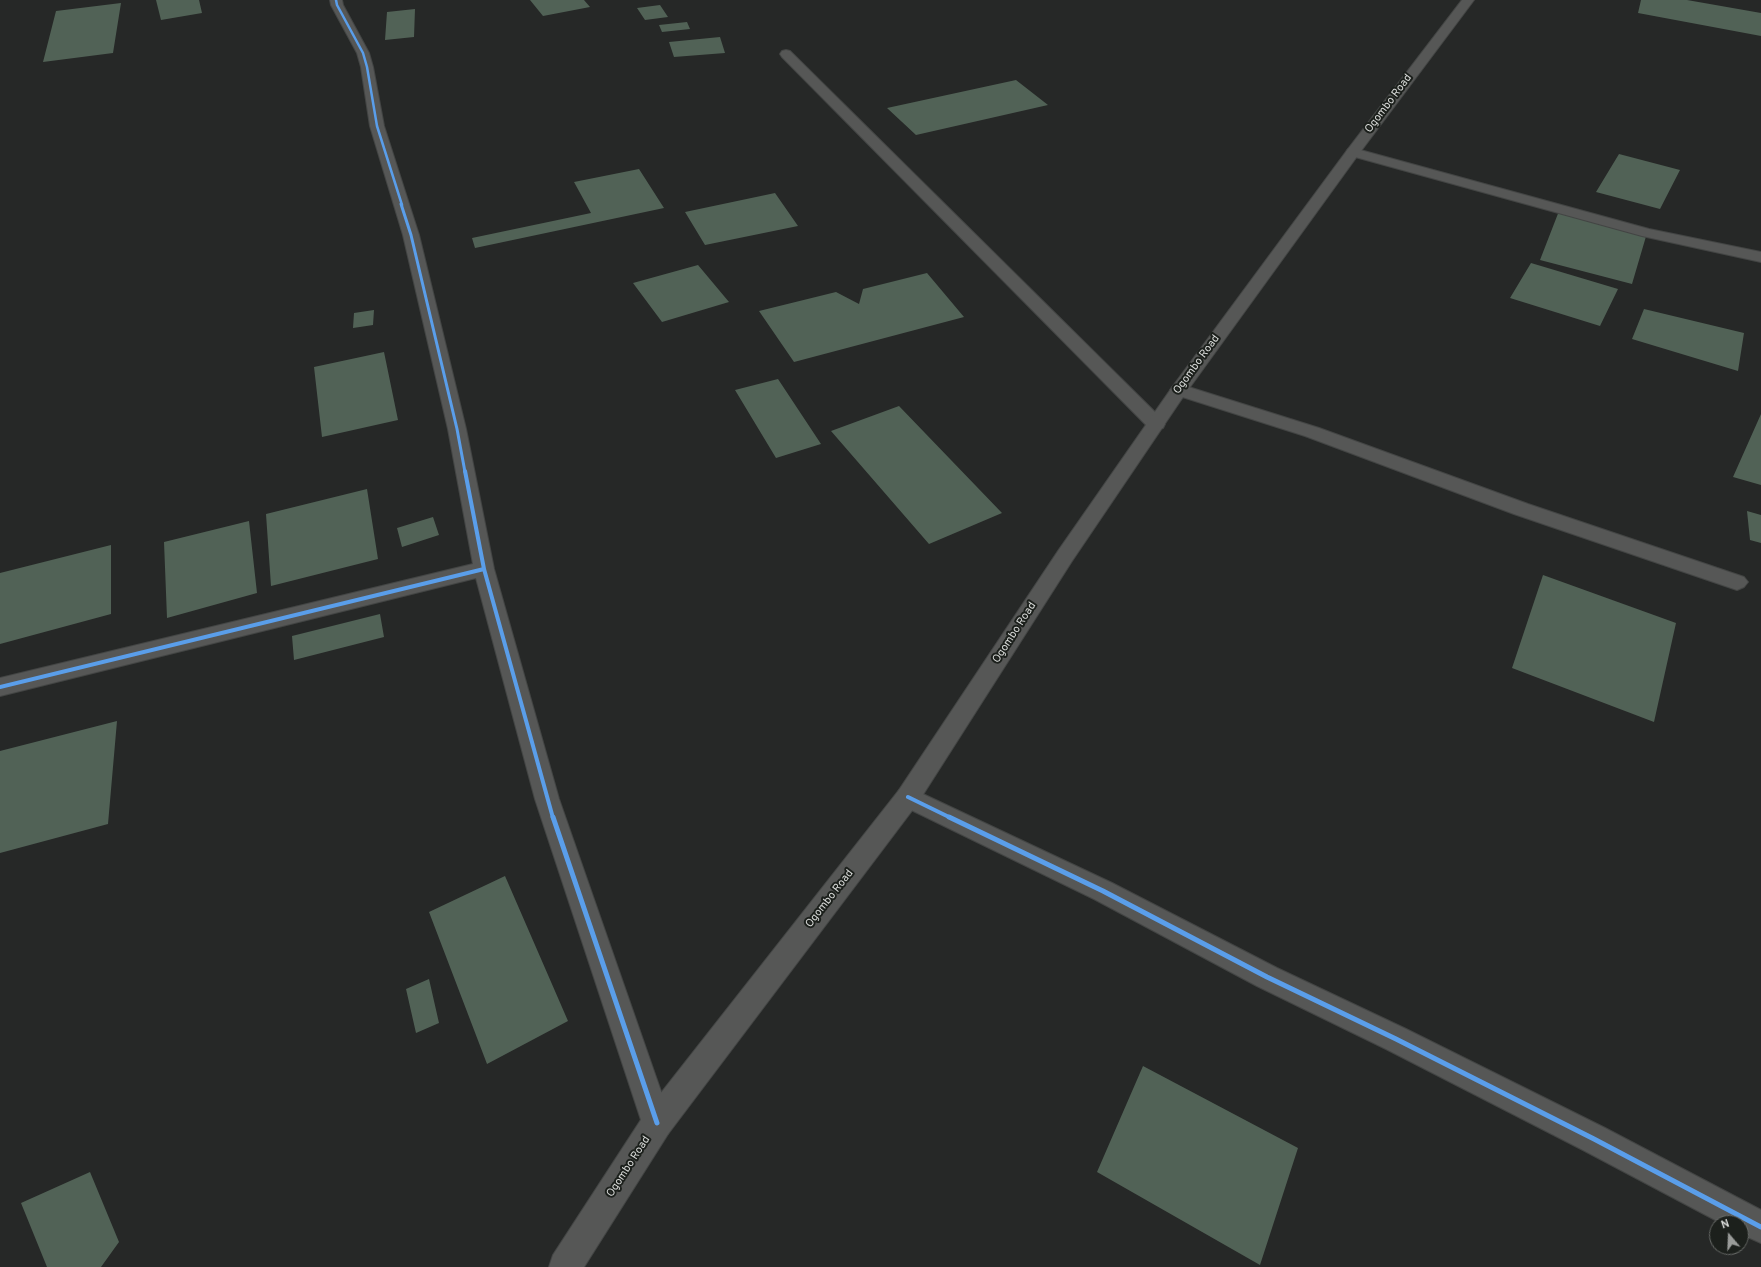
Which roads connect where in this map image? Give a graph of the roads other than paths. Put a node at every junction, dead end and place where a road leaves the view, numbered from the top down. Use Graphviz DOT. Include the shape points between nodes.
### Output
graph roads {
  1 [pos="336,0"];
  2 [pos="1468,0"];
  3 [pos="786,54"];
  4 [pos="1353,152"];
  5 [pos="1761,257"];
  6 [pos="1179,390"];
  7 [pos="1156,424"];
  8 [pos="484,570"];
  9 [pos="1737,582"];
  10 [pos="0,687"];
  11 [pos="908,798"];
  12 [pos="658,1123"];
  13 [pos="1761,1227"];
  14 [pos="565,1267"];
  1 -- 8 [label="street" via="336,5 363,53 377,126 411,235 458,429"];
  2 -- 4 [label="street, Ogombo Road"];
  3 -- 7 [label="street"];
  4 -- 5 [label="street" via="1647,233"];
  4 -- 6 [label="street, Ogombo Road"];
  6 -- 7 [label="street, Ogombo Road"];
  6 -- 9 [label="street" via="1312,432 1521,509"];
  7 -- 11 [label="street, Ogombo Road" via="1065,556"];
  8 -- 10 [label="street"];
  8 -- 12 [label="street" via="547,799"];
  11 -- 12 [label="street, Ogombo Road"];
  11 -- 13 [label="street" via="1103,892 1266,977 1396,1039"];
  12 -- 14 [label="street, Ogombo Road"];
}
